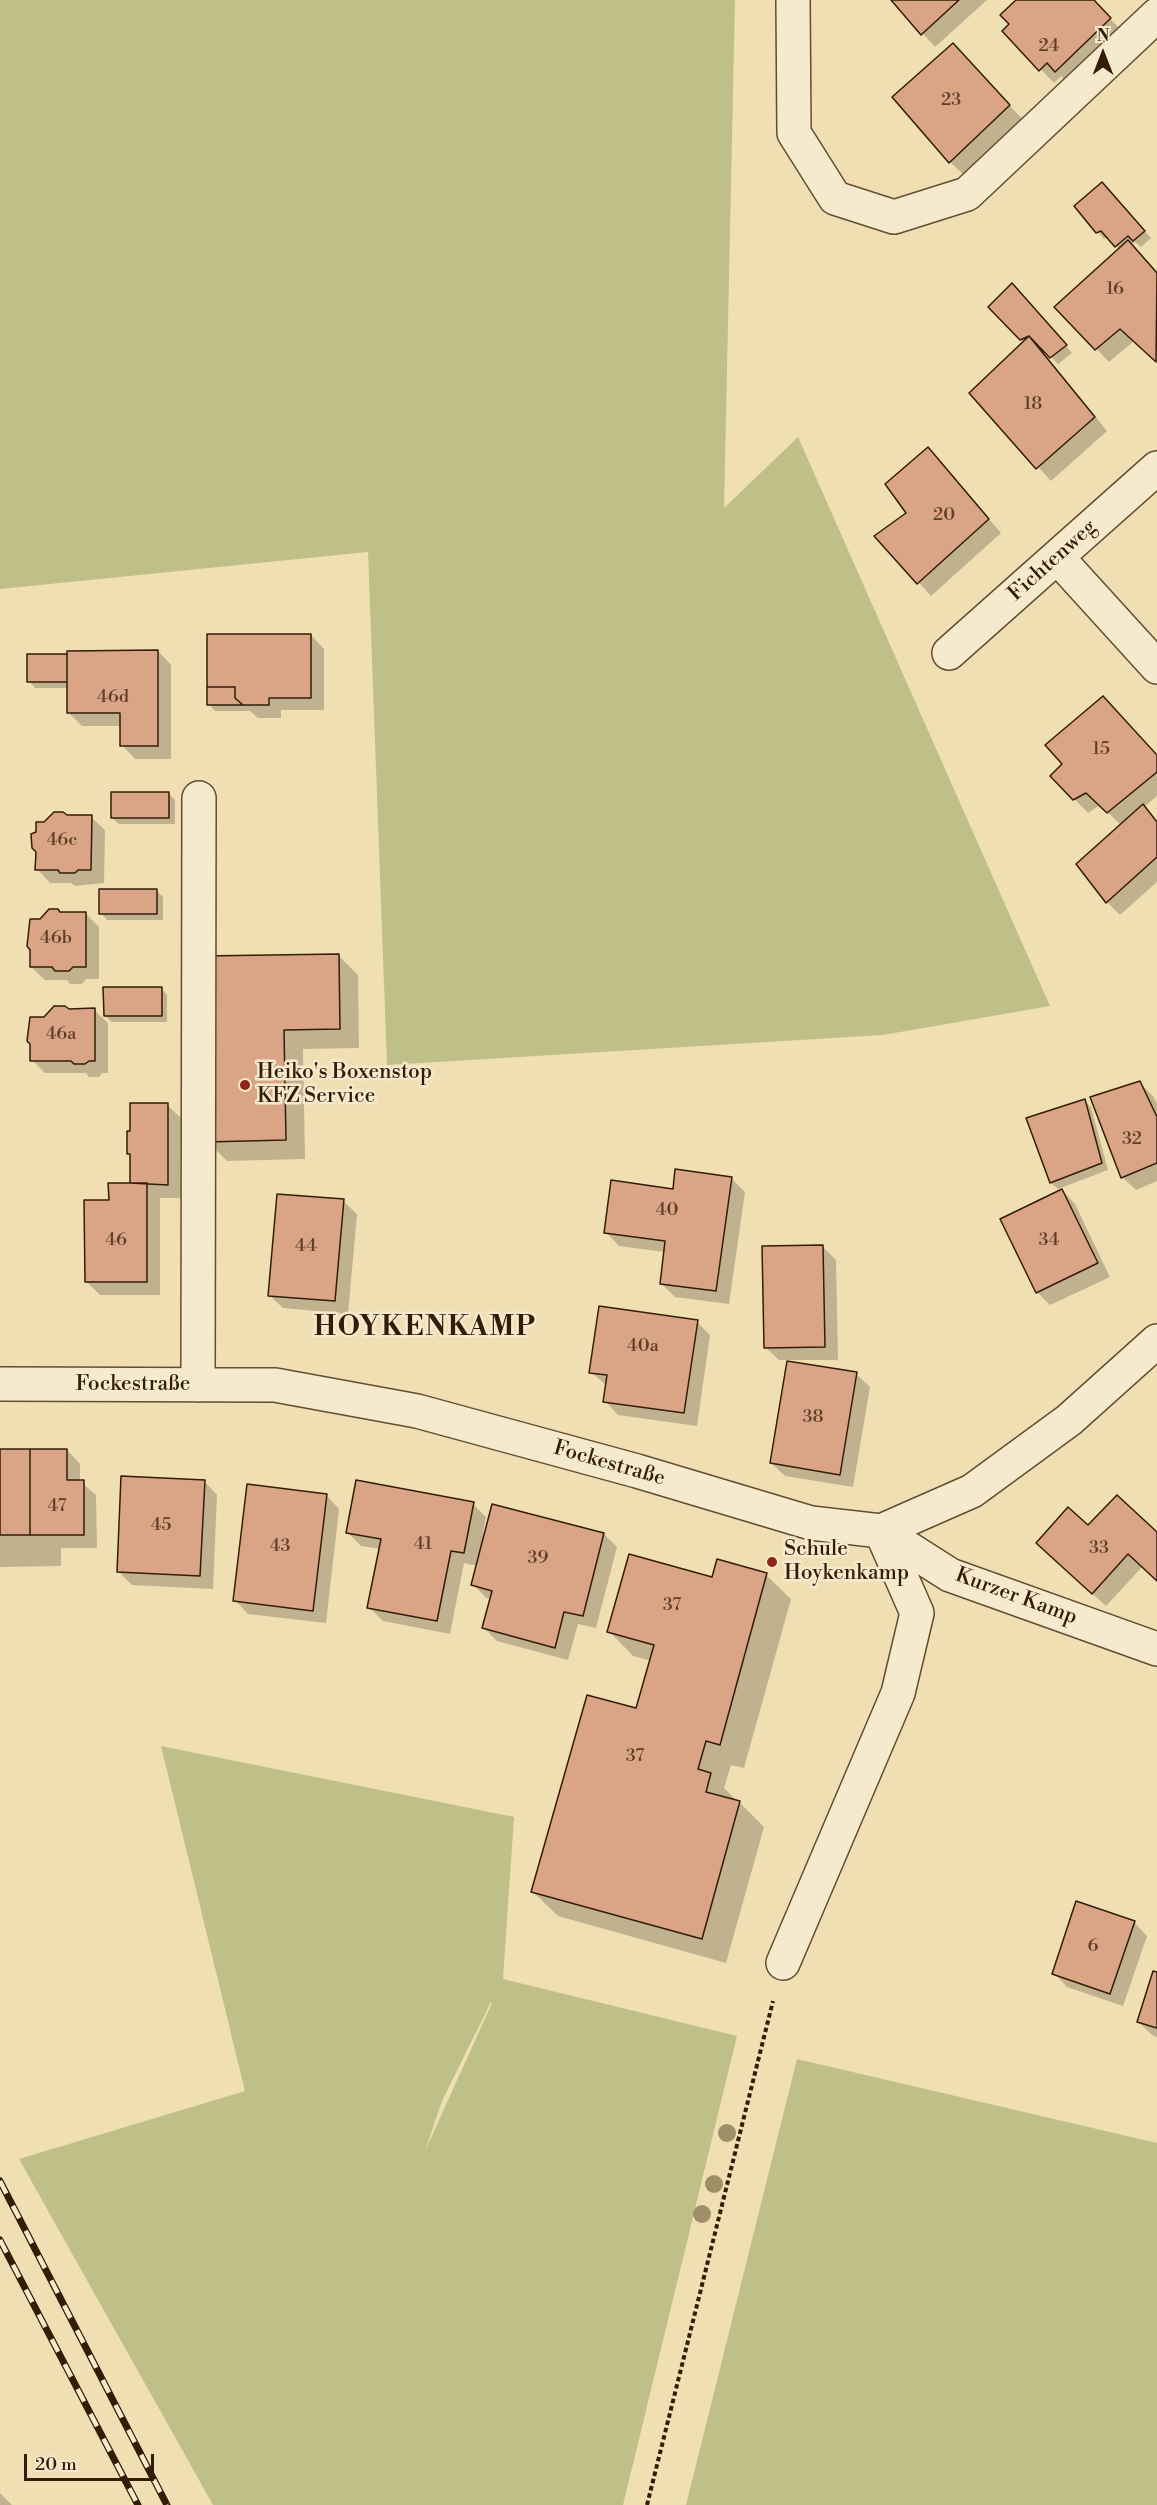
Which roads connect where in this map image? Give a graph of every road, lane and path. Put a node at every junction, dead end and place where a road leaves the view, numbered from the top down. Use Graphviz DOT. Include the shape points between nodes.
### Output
graph roads {
  1 [pos="793,0"];
  2 [pos="1157,15"];
  3 [pos="1157,468"];
  4 [pos="1057,557"];
  5 [pos="949,654"];
  6 [pos="1157,667"];
  7 [pos="198,798"];
  8 [pos="1157,1341"];
  9 [pos="0,1384"];
  10 [pos="198,1385"];
  11 [pos="881,1531"];
  12 [pos="1157,1649"];
  13 [pos="783,1963"];
  14 [pos="647,2505"];
  1 -- 2 [label="street" via="794,133 835,198 894,217 967,194"];
  3 -- 4 [label="street, Fichtenweg"];
  4 -- 5 [label="street, Fichtenweg"];
  4 -- 6 [label="street"];
  7 -- 10 [label="street"];
  8 -- 11 [label="street" via="1070,1420 972,1491"];
  9 -- 10 [label="street, Fockestraße"];
  10 -- 11 [label="street, Fockestraße" via="275,1385 417,1411 811,1522"];
  11 -- 12 [label="street, Kurzer Kamp" via="950,1575"];
  11 -- 13 [label="street" via="917,1613 898,1693"];
  13 -- 14 [label="path"];
}
